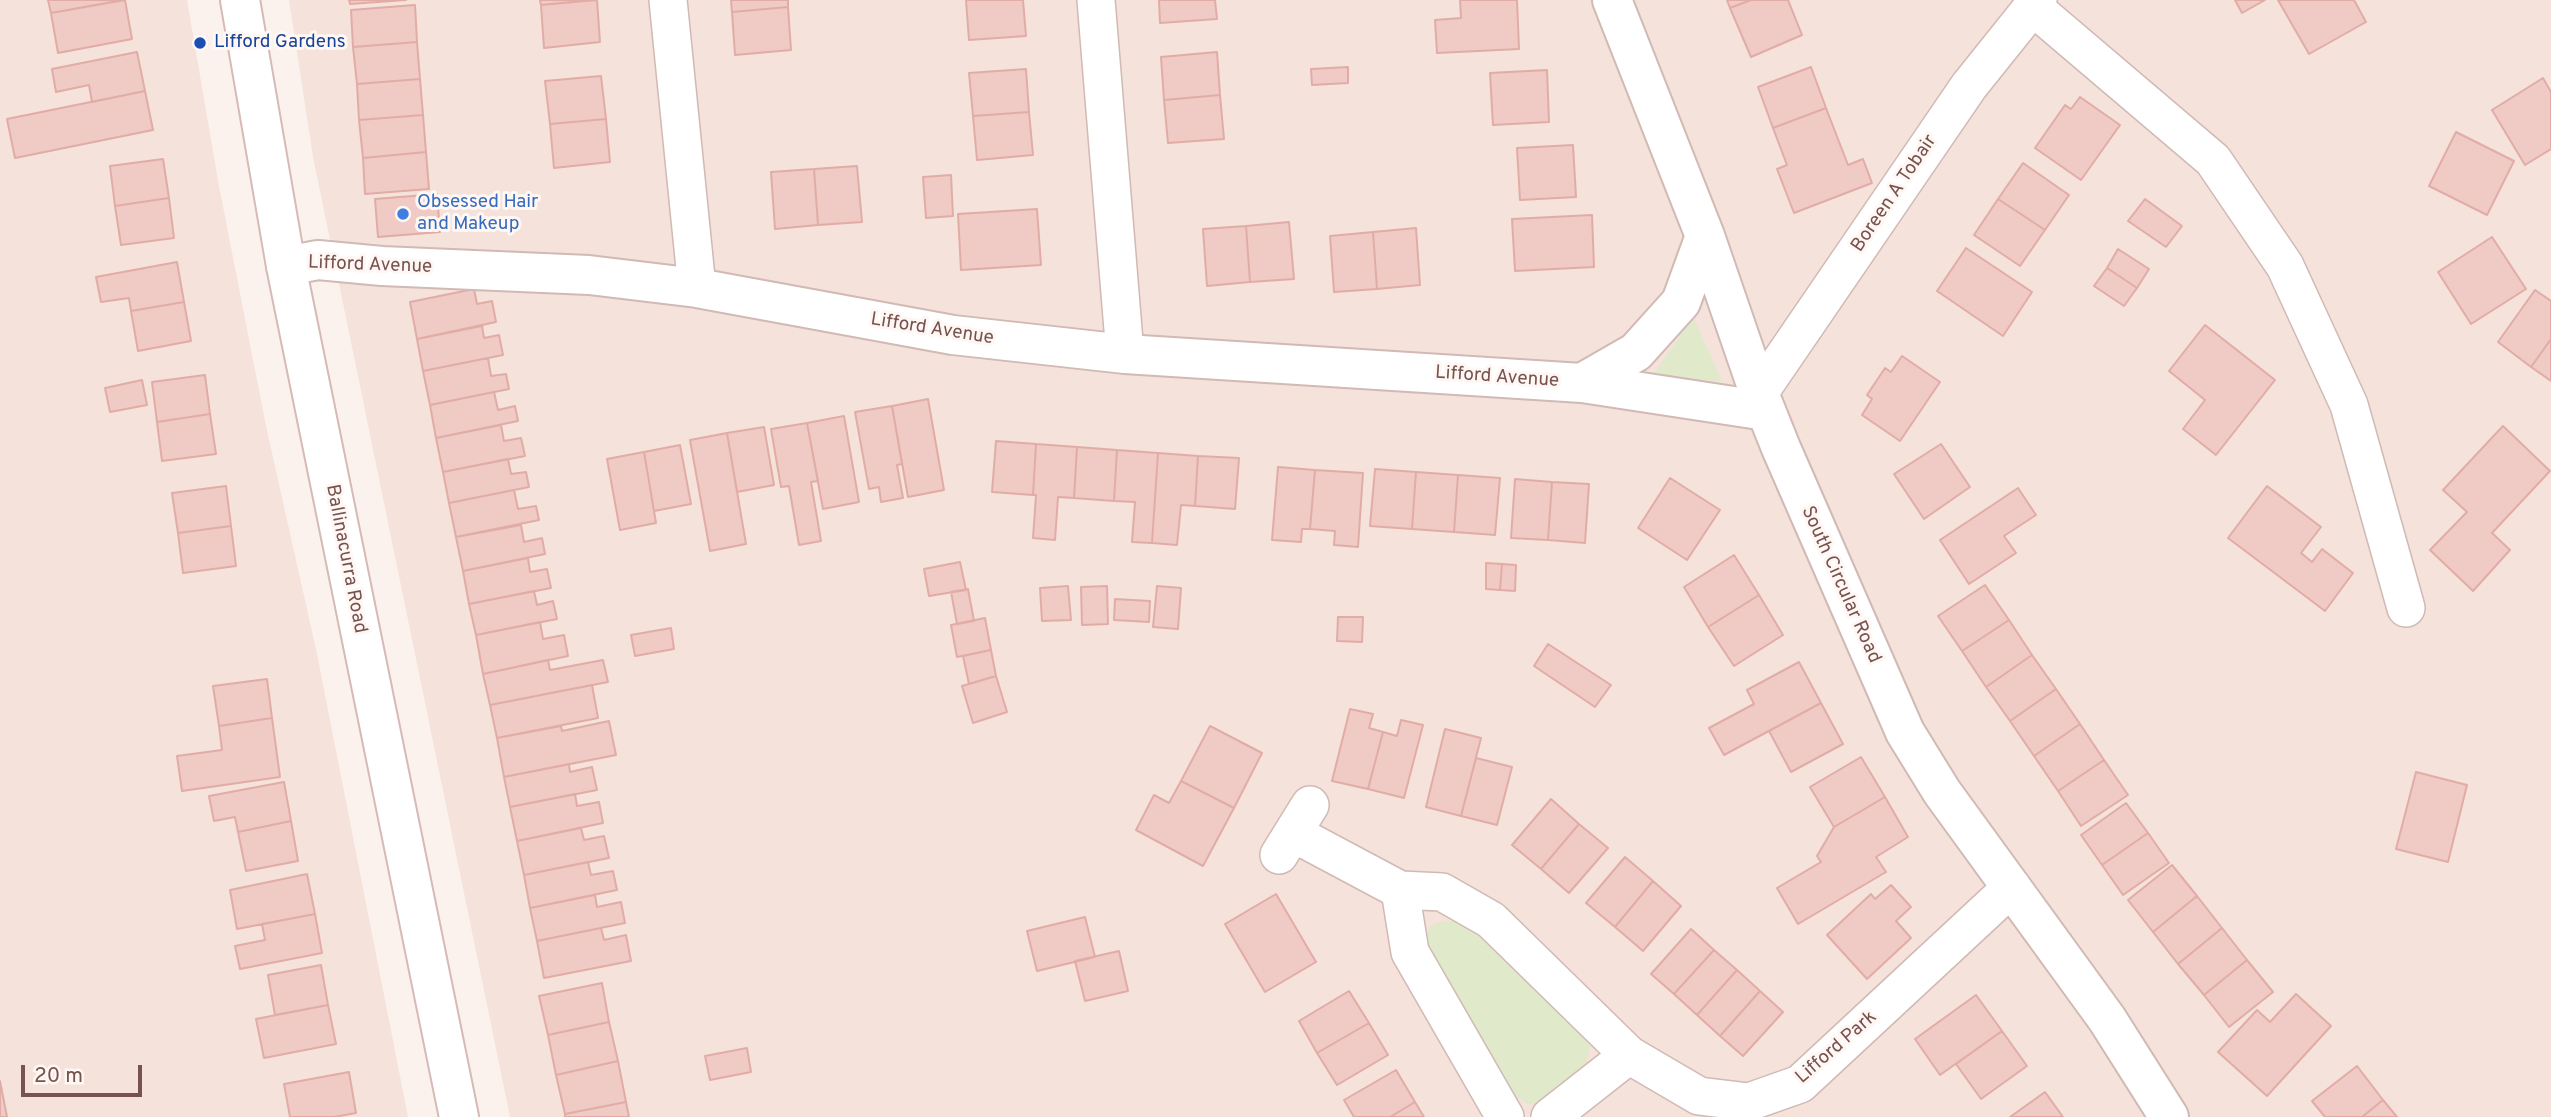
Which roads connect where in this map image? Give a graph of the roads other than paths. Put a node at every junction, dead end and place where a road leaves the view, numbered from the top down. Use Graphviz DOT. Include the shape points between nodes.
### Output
graph roads {
  1 [pos="240,0"];
  2 [pos="668,0"];
  3 [pos="1096,0"];
  4 [pos="1612,0"];
  5 [pos="2035,3"];
  6 [pos="1705,236"];
  7 [pos="286,265"];
  8 [pos="697,288"];
  9 [pos="1125,354"];
  10 [pos="1581,383"];
  11 [pos="1762,402"];
  12 [pos="2406,608"];
  13 [pos="1294,831"];
  14 [pos="2012,887"];
  15 [pos="1400,890"];
  16 [pos="1629,1055"];
  17 [pos="459,1117"];
  18 [pos="1505,1117"];
  19 [pos="1550,1117"];
  20 [pos="2169,1117"];
  1 -- 7 [label="street, Ballinacurra Road"];
  2 -- 8 [label="street"];
  3 -- 9 [label="street"];
  4 -- 6 [label="street, South Circular Road"];
  5 -- 11 [label="street, Boreen A Tobair" via="1969,86"];
  5 -- 12 [label="street" via="2213,160 2285,266 2349,405"];
  6 -- 10 [label="street, Lifford Avenue" via="1681,302 1636,352"];
  6 -- 11 [label="street, South Circular Road"];
  7 -- 8 [label="street, Lifford Avenue" via="318,260 589,275"];
  7 -- 17 [label="street, Ballinacurra Road"];
  8 -- 9 [label="street, Lifford Avenue" via="941,333"];
  9 -- 10 [label="street, Lifford Avenue"];
  10 -- 11 [label="street, Lifford Avenue"];
  11 -- 14 [label="street, South Circular Road" via="1905,732 1942,792"];
  13 -- 15 [label="street, Lifford Park"];
  14 -- 16 [label="street, Lifford Park" via="1800,1084 1749,1102 1699,1096"];
  14 -- 20 [label="street, South Circular Road" via="2107,1019"];
  15 -- 16 [label="street, Lifford Park" via="1441,892 1491,920"];
  15 -- 18 [label="street" via="1410,952"];
  16 -- 19 [label="street"];
}
